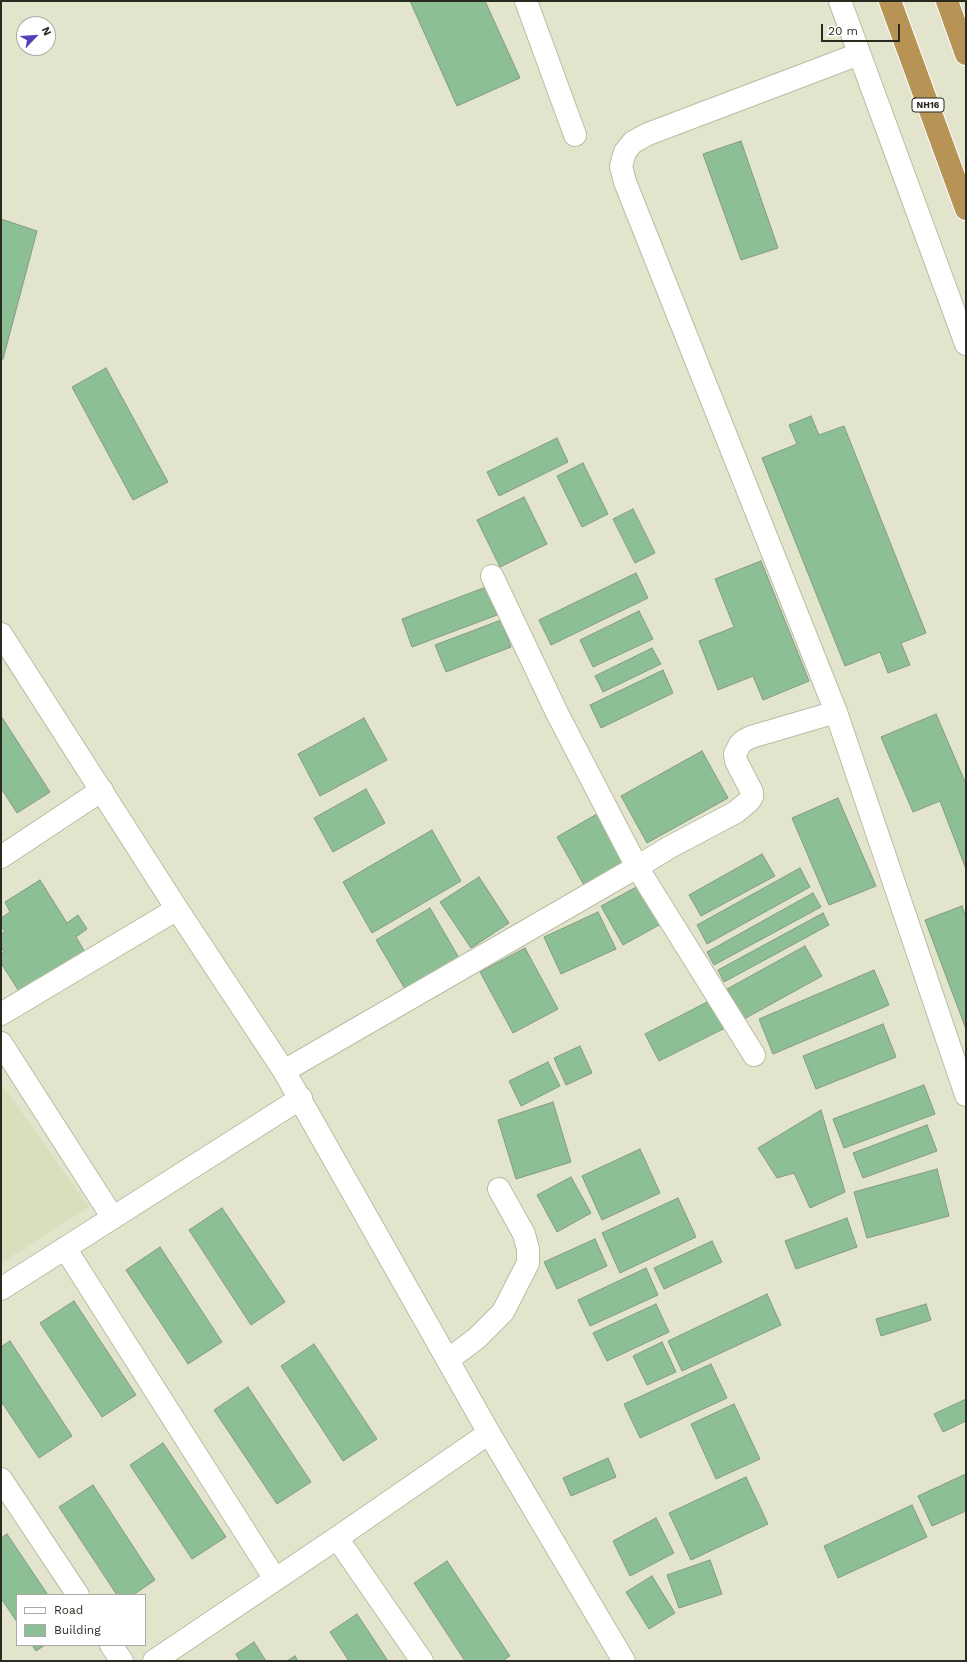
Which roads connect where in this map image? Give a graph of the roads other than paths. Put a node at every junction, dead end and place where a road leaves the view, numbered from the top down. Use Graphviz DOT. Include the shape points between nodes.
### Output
graph roads {
  1 [pos="526,1"];
  2 [pos="840,1"];
  3 [pos="890,1"];
  4 [pos="947,1"];
  5 [pos="859,54"];
  6 [pos="966,54"];
  7 [pos="575,135"];
  8 [pos="966,209"];
  9 [pos="966,344"];
  10 [pos="492,576"];
  11 [pos="1,634"];
  12 [pos="836,712"];
  13 [pos="102,790"];
  14 [pos="1,857"];
  15 [pos="637,867"];
  16 [pos="177,910"];
  17 [pos="1,1014"];
  18 [pos="1,1043"];
  19 [pos="754,1055"];
  20 [pos="284,1071"];
  21 [pos="966,1095"];
  22 [pos="301,1098"];
  23 [pos="499,1189"];
  24 [pos="113,1218"];
  25 [pos="65,1248"];
  26 [pos="1,1289"];
  27 [pos="448,1360"];
  28 [pos="489,1433"];
  29 [pos="1,1479"];
  30 [pos="337,1538"];
  31 [pos="275,1579"];
  32 [pos="77,1594"];
  33 [pos="112,1646"];
  34 [pos="162,1659"];
  35 [pos="122,1661"];
  36 [pos="422,1661"];
  37 [pos="624,1661"];
  1 -- 7 [label="street"];
  2 -- 5 [label="street"];
  3 -- 8 [label="highway, NH16"];
  4 -- 6 [label="highway"];
  5 -- 9 [label="street"];
  5 -- 12 [label="street" via="648,134 633,142 625,152 621,166 625,182"];
  10 -- 15 [label="street" via="557,713"];
  11 -- 13 [label="street"];
  12 -- 15 [label="street" via="745,740 735,754 752,792 749,801 736,812"];
  12 -- 21 [label="street"];
  13 -- 14 [label="street"];
  13 -- 16 [label="street"];
  15 -- 19 [label="street"];
  15 -- 20 [label="street"];
  16 -- 17 [label="street"];
  16 -- 20 [label="street"];
  18 -- 24 [label="street"];
  20 -- 22 [label="street"];
  22 -- 24 [label="street"];
  22 -- 27 [label="street"];
  23 -- 27 [label="street" via="524,1234 528,1263 502,1312 477,1338"];
  24 -- 25 [label="street"];
  25 -- 26 [label="street"];
  25 -- 31 [label="street"];
  27 -- 28 [label="street"];
  28 -- 30 [label="street"];
  28 -- 37 [label="street"];
  29 -- 32 [label="street"];
  30 -- 31 [label="street"];
  30 -- 36 [label="street"];
  31 -- 34 [label="street"];
  33 -- 35 [label="street"];
}
